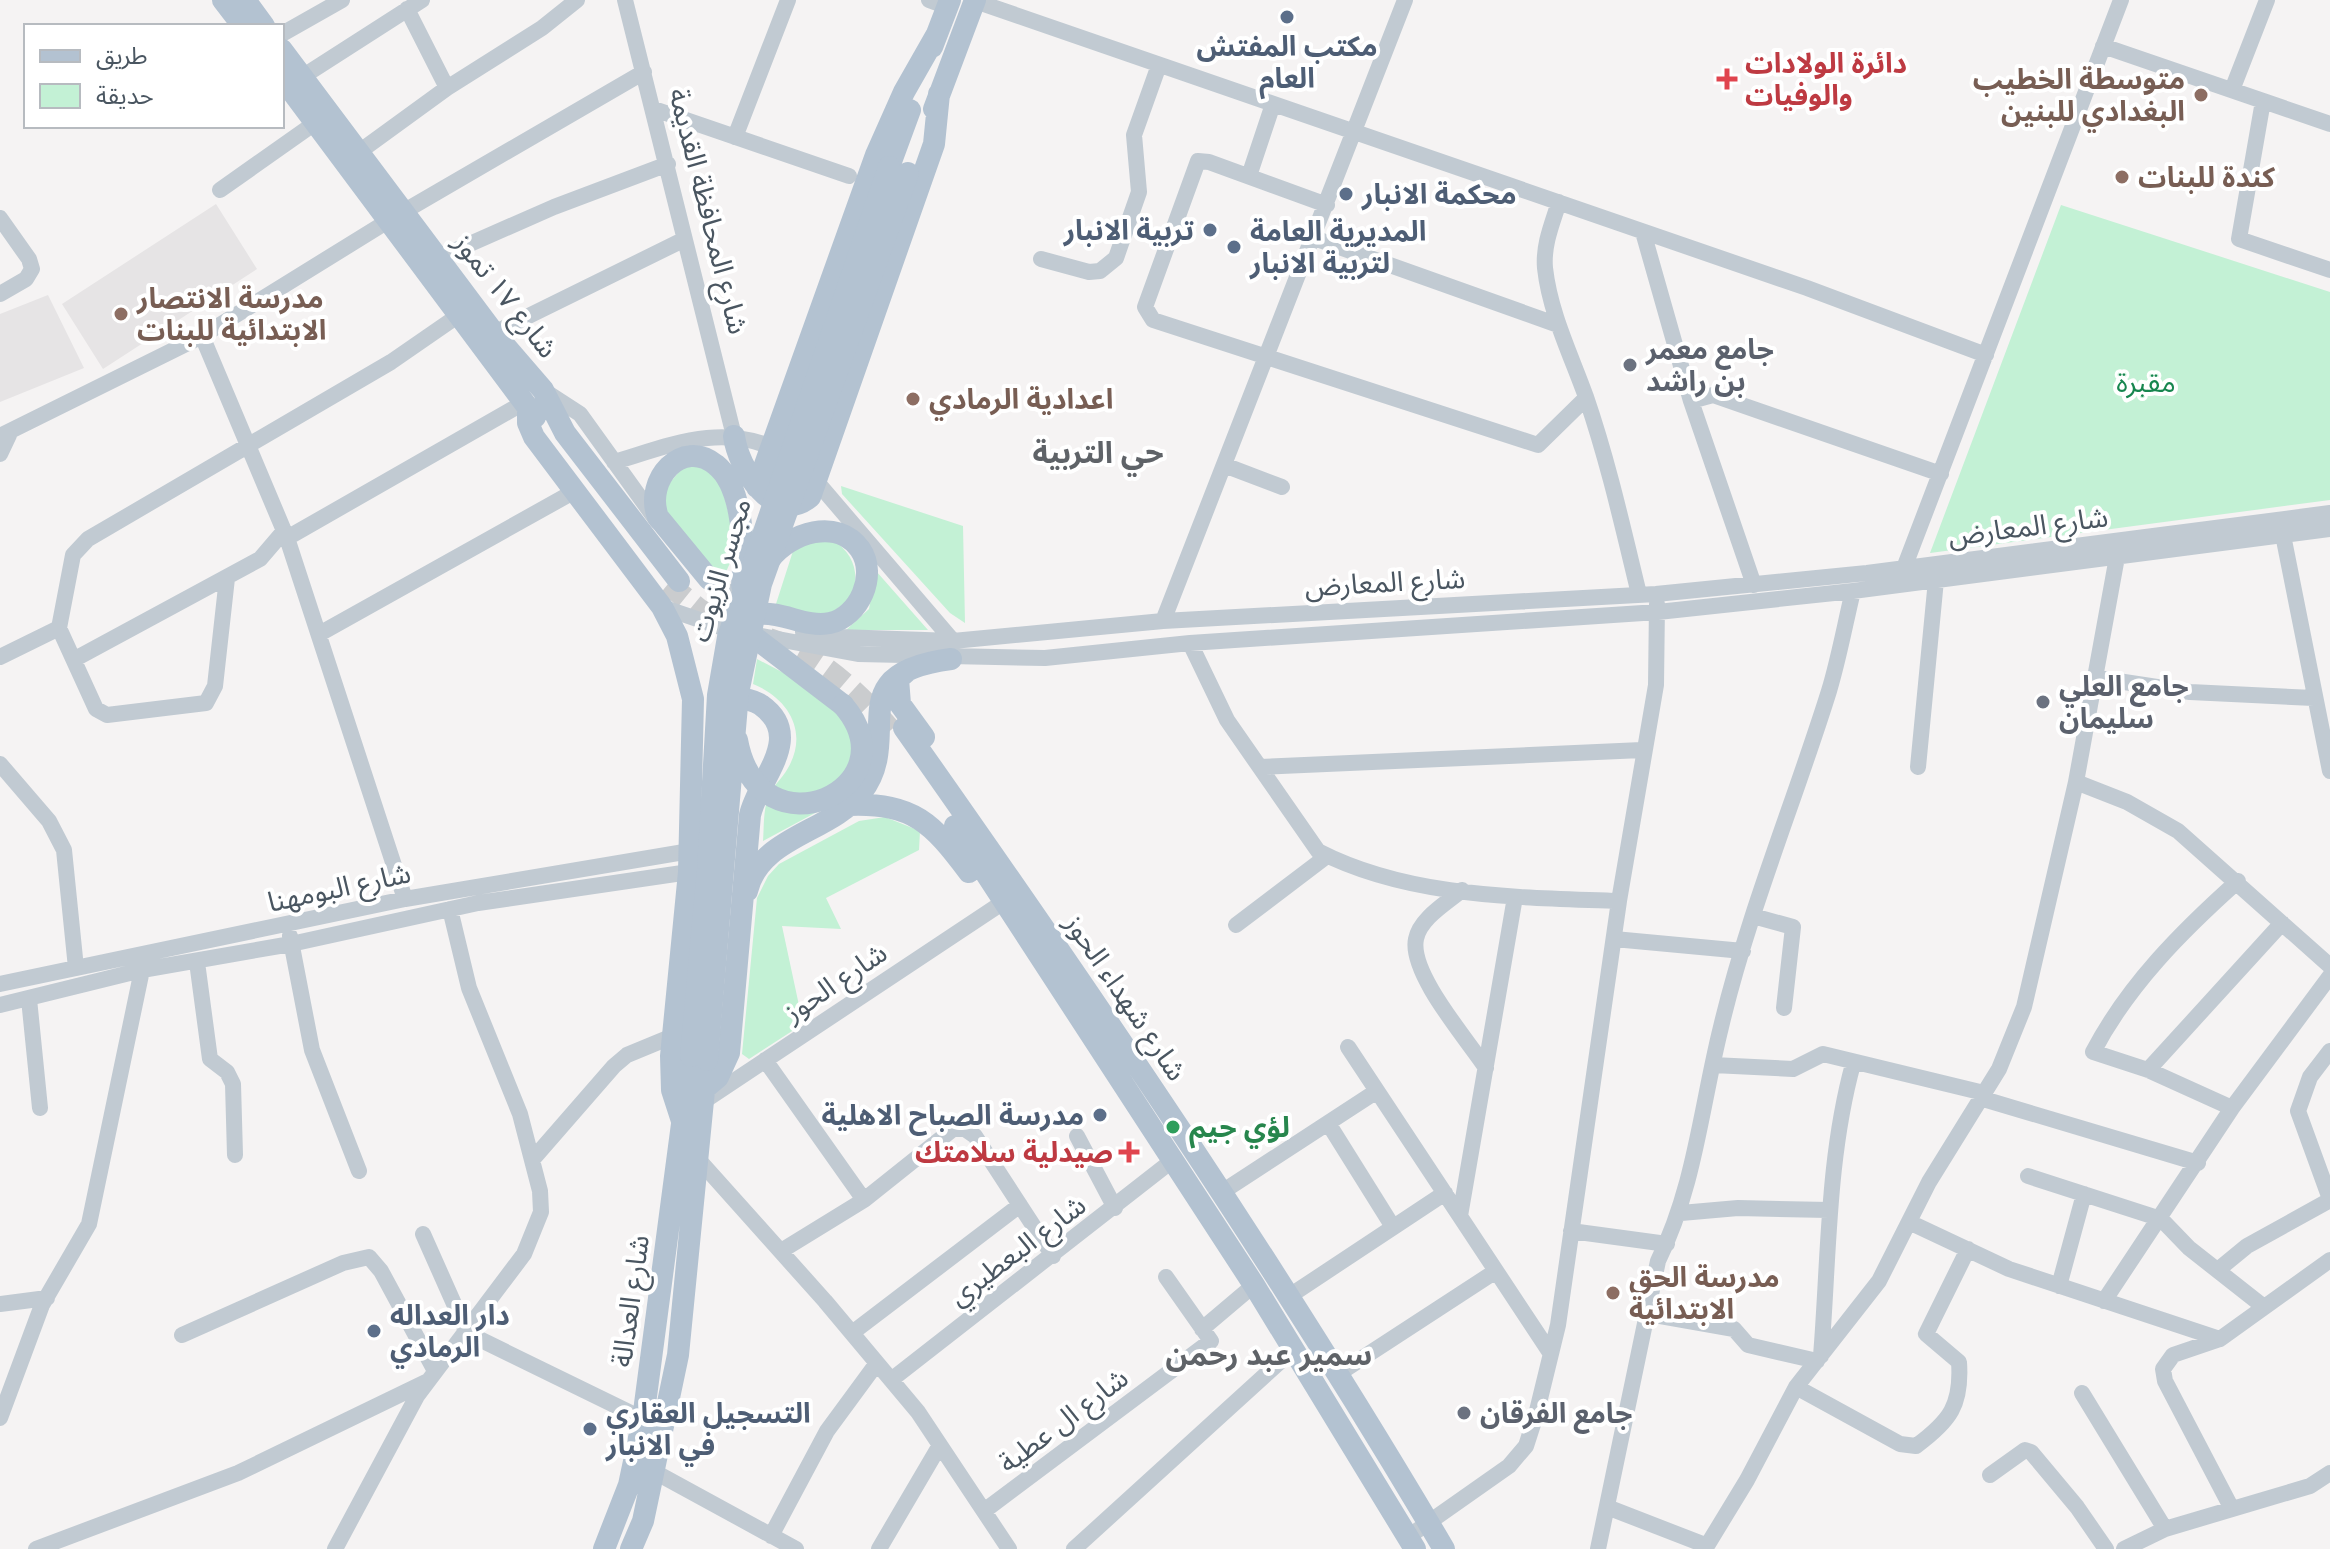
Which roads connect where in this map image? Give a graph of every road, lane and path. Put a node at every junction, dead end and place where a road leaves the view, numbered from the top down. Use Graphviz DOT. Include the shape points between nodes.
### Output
graph roads {
  1 [pos="223,0"];
  2 [pos="245,0"];
  3 [pos="342,0"];
  4 [pos="422,0"];
  5 [pos="577,0"];
  6 [pos="625,0"];
  7 [pos="788,0"];
  8 [pos="975,0"];
  9 [pos="1405,0"];
  10 [pos="2121,0"];
  11 [pos="2267,0"];
  12 [pos="942,2"];
  13 [pos="407,9"];
  14 [pos="241,24"];
  15 [pos="263,24"];
  16 [pos="284,33"];
  17 [pos="937,34"];
  18 [pos="2103,46"];
  19 [pos="284,56"];
  20 [pos="1159,65"];
  21 [pos="644,72"];
  22 [pos="292,78"];
  23 [pos="447,88"];
  24 [pos="2232,90"];
  25 [pos="939,94"];
  26 [pos="2263,101"];
  27 [pos="1273,104"];
  28 [pos="654,109"];
  29 [pos="315,123"];
  30 [pos="2330,124"];
  31 [pos="1356,132"];
  32 [pos="735,137"];
  33 [pos="359,152"];
  34 [pos="668,164"];
  35 [pos="898,170"];
  36 [pos="849,176"];
  37 [pos="1249,176"];
  38 [pos="220,190"];
  39 [pos="1559,202"];
  40 [pos="1327,205"];
  41 [pos="396,216"];
  42 [pos="0,218"];
  43 [pos="1643,232"];
  44 [pos="1314,238"];
  45 [pos="683,240"];
  46 [pos="438,258"];
  47 [pos="1041,259"];
  48 [pos="2330,270"];
  49 [pos="449,287"];
  50 [pos="0,294"];
  51 [pos="459,315"];
  52 [pos="1558,325"];
  53 [pos="494,333"];
  54 [pos="202,336"];
  55 [pos="1986,355"];
  56 [pos="1266,359"];
  57 [pos="1586,398"];
  58 [pos="532,400"];
  59 [pos="1691,401"];
  60 [pos="5,436"];
  61 [pos="734,436"];
  62 [pos="249,444"];
  63 [pos="772,447"];
  64 [pos="0,454"];
  65 [pos="614,462"];
  66 [pos="1224,465"];
  67 [pos="1941,474"];
  68 [pos="817,482"];
  69 [pos="757,487"];
  70 [pos="1282,487"];
  71 [pos="575,491"];
  72 [pos="2330,513"];
  73 [pos="2330,529"];
  74 [pos="286,534"];
  75 [pos="2283,535"];
  76 [pos="2117,557"];
  77 [pos="770,559"];
  78 [pos="1904,568"];
  79 [pos="227,578"];
  80 [pos="709,579"];
  81 [pos="1936,580"];
  82 [pos="673,582"];
  83 [pos="1754,585"];
  84 [pos="742,588"];
  85 [pos="1853,591"];
  86 [pos="1651,600"];
  87 [pos="662,607"];
  88 [pos="1163,621"];
  89 [pos="754,624"];
  90 [pos="59,628"];
  91 [pos="321,633"];
  92 [pos="1049,633"];
  93 [pos="1190,643"];
  94 [pos="952,650"];
  95 [pos="0,657"];
  96 [pos="1045,658"];
  97 [pos="75,659"];
  98 [pos="910,668"];
  99 [pos="2098,678"];
  100 [pos="2314,698"];
  101 [pos="2325,720"];
  102 [pos="735,727"];
  103 [pos="693,729"];
  104 [pos="899,732"];
  105 [pos="1642,750"];
  106 [pos="0,764"];
  107 [pos="1260,767"];
  108 [pos="1918,767"];
  109 [pos="2330,771"];
  110 [pos="2076,782"];
  111 [pos="850,805"];
  112 [pos="1327,856"];
  113 [pos="689,861"];
  114 [pos="621,862"];
  115 [pos="624,881"];
  116 [pos="2238,881"];
  117 [pos="1462,890"];
  118 [pos="1515,897"];
  119 [pos="405,899"];
  120 [pos="1619,901"];
  121 [pos="996,907"];
  122 [pos="450,909"];
  123 [pos="1753,916"];
  124 [pos="290,923"];
  125 [pos="2282,923"];
  126 [pos="1236,925"];
  127 [pos="738,927"];
  128 [pos="1614,939"];
  129 [pos="291,944"];
  130 [pos="1045,946"];
  131 [pos="1743,951"];
  132 [pos="197,962"];
  133 [pos="2330,966"];
  134 [pos="76,968"];
  135 [pos="142,970"];
  136 [pos="2330,976"];
  137 [pos="0,984"];
  138 [pos="29,999"];
  139 [pos="0,1005"];
  140 [pos="1784,1008"];
  141 [pos="673,1036"];
  142 [pos="1348,1047"];
  143 [pos="2330,1051"];
  144 [pos="699,1058"];
  145 [pos="765,1060"];
  146 [pos="1853,1064"];
  147 [pos="1713,1065"];
  148 [pos="1486,1068"];
  149 [pos="2148,1070"];
  150 [pos="1377,1091"];
  151 [pos="704,1094"];
  152 [pos="1982,1096"];
  153 [pos="40,1108"];
  154 [pos="2232,1108"];
  155 [pos="1328,1123"];
  156 [pos="684,1127"];
  157 [pos="1077,1136"];
  158 [pos="1173,1147"];
  159 [pos="235,1155"];
  160 [pos="533,1159"];
  161 [pos="698,1159"];
  162 [pos="2198,1163"];
  163 [pos="359,1171"];
  164 [pos="2028,1176"];
  165 [pos="1222,1192"];
  166 [pos="1445,1193"];
  167 [pos="2084,1194"];
  168 [pos="864,1200"];
  169 [pos="2330,1200"];
  170 [pos="1020,1205"];
  171 [pos="1115,1208"];
  172 [pos="1829,1210"];
  173 [pos="1681,1213"];
  174 [pos="1460,1216"];
  175 [pos="2161,1219"];
  176 [pos="1909,1222"];
  177 [pos="1393,1227"];
  178 [pos="1571,1231"];
  179 [pos="423,1234"];
  180 [pos="1667,1244"];
  181 [pos="1968,1249"];
  182 [pos="781,1251"];
  183 [pos="1053,1256"];
  184 [pos="2330,1260"];
  185 [pos="2219,1269"];
  186 [pos="1496,1271"];
  187 [pos="1166,1277"];
  188 [pos="1254,1285"];
  189 [pos="2059,1286"];
  190 [pos="1291,1295"];
  191 [pos="47,1298"];
  192 [pos="2104,1301"];
  193 [pos="0,1304"];
  194 [pos="2264,1307"];
  195 [pos="1649,1314"];
  196 [pos="467,1333"];
  197 [pos="852,1333"];
  198 [pos="182,1335"];
  199 [pos="1206,1335"];
  200 [pos="2220,1339"];
  201 [pos="1295,1348"];
  202 [pos="1551,1354"];
  203 [pos="1819,1359"];
  204 [pos="877,1363"];
  205 [pos="1338,1374"];
  206 [pos="431,1376"];
  207 [pos="891,1380"];
  208 [pos="1796,1387"];
  209 [pos="2082,1393"];
  210 [pos="0,1418"];
  211 [pos="643,1419"];
  212 [pos="940,1445"];
  213 [pos="653,1471"];
  214 [pos="2330,1473"];
  215 [pos="1990,1475"];
  216 [pos="1607,1507"];
  217 [pos="2232,1509"];
  218 [pos="984,1511"];
  219 [pos="1428,1523"];
  220 [pos="2165,1529"];
  221 [pos="771,1536"];
  222 [pos="1412,1543"];
  223 [pos="1705,1547"];
  224 [pos="36,1549"];
  225 [pos="335,1549"];
  226 [pos="604,1549"];
  227 [pos="631,1549"];
  228 [pos="796,1549"];
  229 [pos="879,1549"];
  230 [pos="1009,1549"];
  231 [pos="1074,1549"];
  232 [pos="1444,1549"];
  233 [pos="1598,1549"];
  234 [pos="2106,1549"];
  235 [pos="2124,1549"];
  1 -- 14 [label="main road"];
  2 -- 15 [label="main road"];
  3 -- 16 [label="street"];
  4 -- 13 [label="street"];
  5 -- 23 [label="street"];
  6 -- 21 [label="street, شارع المحافظة القديمة"];
  7 -- 32 [label="street"];
  8 -- 20 [label="street"];
  8 -- 25 [label="main road"];
  9 -- 31 [label="street"];
  10 -- 18 [label="street"];
  11 -- 24 [label="street"];
  12 -- 17 [label="main road"];
  13 -- 22 [label="street"];
  13 -- 23 [label="street"];
  17 -- 35 [label="main road"];
  17 -- 63 [label="main road" via="876,155"];
  18 -- 24 [label="street"];
  18 -- 55 [label="street"];
  19 -- 22 [label="main road, شارع ١٧ تموز"];
  20 -- 27 [label="street"];
  20 -- 47 [label="street" via="1134,135 1139,192 1116,258 1100,271 1089,272"];
  21 -- 28 [label="street, شارع المحافظة القديمة"];
  21 -- 41 [label="street"];
  22 -- 29 [label="main road, شارع ١٧ تموز"];
  22 -- 33 [label="main road, شارع ١٧ تموز"];
  23 -- 33 [label="street"];
  24 -- 26 [label="street"];
  25 -- 35 [label="main road"];
  25 -- 68 [label="main road" via="934,144"];
  26 -- 30 [label="street"];
  26 -- 48 [label="street" via="2239,239"];
  27 -- 31 [label="street"];
  27 -- 37 [label="street"];
  28 -- 32 [label="street"];
  28 -- 34 [label="street, شارع المحافظة القديمة"];
  29 -- 38 [label="street"];
  29 -- 41 [label="main road, شارع ١٧ تموز"];
  31 -- 39 [label="street"];
  31 -- 40 [label="street"];
  32 -- 36 [label="street"];
  33 -- 41 [label="main road, شارع ١٧ تموز"];
  34 -- 45 [label="street, شارع المحافظة القديمة"];
  34 -- 46 [label="street"];
  35 -- 77 [label="main road, مجسر الزيوت, bridge"];
  35 -- 84 [label="main road, مجسر الزيوت, bridge"];
  37 -- 40 [label="street"];
  37 -- 56 [label="street" via="1209,162 1194,164 1145,307 1153,320"];
  39 -- 43 [label="street"];
  39 -- 52 [label="street" via="1545,249"];
  40 -- 44 [label="street"];
  41 -- 46 [label="main road, شارع ١٧ تموز"];
  41 -- 49 [label="main road, شارع ١٧ تموز"];
  41 -- 54 [label="street"];
  42 -- 50 [label="street" via="32,269 26,279"];
  43 -- 55 [label="street"];
  43 -- 59 [label="street"];
  44 -- 52 [label="street"];
  44 -- 56 [label="street"];
  45 -- 53 [label="street"];
  45 -- 61 [label="street, شارع المحافظة القديمة"];
  46 -- 49 [label="main road, شارع ١٧ تموز"];
  49 -- 51 [label="main road, شارع ١٧ تموز"];
  49 -- 53 [label="main road, شارع ١٧ تموز"];
  51 -- 58 [label="main road, شارع ١٧ تموز"];
  51 -- 62 [label="street" via="391,362"];
  52 -- 57 [label="street"];
  53 -- 58 [label="main road, شارع ١٧ تموز"];
  54 -- 60 [label="street"];
  54 -- 62 [label="street"];
  55 -- 67 [label="street"];
  56 -- 57 [label="street" via="1538,445"];
  56 -- 66 [label="street"];
  57 -- 86 [label="street"];
  58 -- 65 [label="street, شارع المعارض" via="580,414"];
  58 -- 71 [label="main road" via="530,430"];
  58 -- 74 [label="street"];
  58 -- 82 [label="main road, شارع ١٧ تموز" via="565,433"];
  59 -- 67 [label="street" via="1713,395"];
  59 -- 83 [label="street"];
  60 -- 64 [label="street"];
  61 -- 63 [label="street"];
  61 -- 65 [label="street" via="699,437"];
  61 -- 69 [label="main road" via="740,463"];
  62 -- 74 [label="street"];
  62 -- 90 [label="street" via="88,539 73,555"];
  63 -- 68 [label="street"];
  63 -- 69 [label="main road"];
  65 -- 80 [label="street, شارع المعارض" via="681,552"];
  66 -- 70 [label="street"];
  66 -- 88 [label="street"];
  67 -- 78 [label="street"];
  68 -- 69 [label="main road" via="810,497 793,505"];
  68 -- 94 [label="street"];
  71 -- 87 [label="main road"];
  71 -- 91 [label="street"];
  72 -- 78 [label="street, شارع المعارض"];
  73 -- 75 [label="street, شارع المعارض"];
  74 -- 79 [label="street" via="260,559"];
  74 -- 91 [label="street"];
  75 -- 76 [label="street, شارع المعارض"];
  75 -- 100 [label="street"];
  76 -- 81 [label="street, شارع المعارض"];
  76 -- 99 [label="street"];
  77 -- 89 [label="main road" via="784,544 813,532 843,536 863,556 863,593 849,616 817,624 779,614"];
  77 -- 102 [label="main road, مجسر الزيوت, bridge" via="745,647"];
  78 -- 83 [label="street, شارع المعارض"];
  79 -- 97 [label="street"];
  79 -- 97 [label="street" via="215,686 206,703 107,715 96,709"];
  80 -- 84 [label="main road" via="658,517 653,493 664,471 695,457 718,465 732,491 742,529"];
  80 -- 89 [label="street, شارع المعارض"];
  81 -- 85 [label="street, شارع المعارض"];
  81 -- 108 [label="street"];
  83 -- 86 [label="street, شارع المعارض"];
  84 -- 144 [label="main road, مجسر الزيوت, bridge" via="718,695"];
  85 -- 86 [label="street, شارع المعارض"];
  85 -- 123 [label="street" via="1829,689"];
  86 -- 88 [label="street, شارع المعارض"];
  86 -- 93 [label="street, شارع المعارض"];
  86 -- 105 [label="street" via="1656,685"];
  87 -- 89 [label="street, شارع المعارض" via="693,620"];
  87 -- 103 [label="main road" via="688,672"];
  88 -- 92 [label="street, شارع المعارض"];
  89 -- 94 [label="street, شارع المعارض" via="858,654"];
  89 -- 102 [label="main road, bridge" via="843,705 859,733 859,764 842,791 813,805 782,801 762,787 742,758"];
  90 -- 95 [label="street"];
  90 -- 97 [label="street"];
  91 -- 119 [label="street"];
  92 -- 94 [label="street, شارع المعارض"];
  92 -- 96 [label="street"];
  93 -- 96 [label="street, شارع المعارض"];
  93 -- 107 [label="street" via="1227,720"];
  94 -- 96 [label="street, شارع المعارض"];
  94 -- 98 [label="main road"];
  98 -- 111 [label="main road" via="894,679 880,700 874,769"];
  98 -- 130 [label="main road" via="898,679 900,704 1032,885"];
  99 -- 100 [label="street" via="2190,692"];
  99 -- 110 [label="street"];
  100 -- 101 [label="street"];
  101 -- 109 [label="street"];
  102 -- 144 [label="main road, مجسر الزيوت, bridge"];
  103 -- 113 [label="main road"];
  103 -- 127 [label="main road" via="707,709 739,698 768,712 780,734 778,759 753,802"];
  104 -- 130 [label="main road, شارع شهداء الحوز"];
  105 -- 107 [label="street"];
  105 -- 120 [label="street"];
  106 -- 134 [label="street" via="49,821 64,850"];
  107 -- 112 [label="street" via="1318,851"];
  110 -- 116 [label="street" via="2127,802 2178,831"];
  110 -- 152 [label="street" via="2024,1007"];
  111 -- 121 [label="main road" via="900,808 929,823"];
  111 -- 127 [label="main road" via="761,862 749,883"];
  112 -- 117 [label="street" via="1418,885"];
  112 -- 126 [label="street"];
  113 -- 114 [label="street, شارع البومهنا"];
  113 -- 115 [label="street, شارع البومهنا"];
  113 -- 141 [label="main road"];
  114 -- 115 [label="street"];
  114 -- 119 [label="street, شارع البومهنا"];
  115 -- 122 [label="street, شارع البومهنا"];
  116 -- 125 [label="street"];
  116 -- 149 [label="street" via="2194,920 2123,1001 2093,1052"];
  117 -- 118 [label="street"];
  117 -- 148 [label="street" via="1423,923 1416,956"];
  118 -- 120 [label="street"];
  118 -- 148 [label="street"];
  119 -- 124 [label="street, شارع البومهنا"];
  120 -- 128 [label="street"];
  121 -- 130 [label="main road" via="1013,931"];
  121 -- 145 [label="street, شارع الحوز"];
  122 -- 129 [label="street, شارع البومهنا"];
  122 -- 160 [label="street" via="469,988"];
  123 -- 131 [label="street"];
  123 -- 140 [label="street" via="1793,927"];
  124 -- 129 [label="street"];
  124 -- 134 [label="street, شارع البومهنا"];
  125 -- 133 [label="street"];
  125 -- 149 [label="street"];
  127 -- 151 [label="main road" via="729,1053"];
  128 -- 131 [label="street"];
  128 -- 178 [label="street"];
  129 -- 132 [label="street, شارع البومهنا"];
  129 -- 163 [label="street" via="312,1050"];
  130 -- 158 [label="main road, شارع شهداء الحوز"];
  131 -- 147 [label="street"];
  132 -- 135 [label="street, شارع البومهنا"];
  132 -- 159 [label="street" via="210,1059 233,1084"];
  134 -- 137 [label="street, شارع البومهنا"];
  135 -- 138 [label="street, شارع البومهنا"];
  135 -- 191 [label="street" via="89,1224"];
  136 -- 154 [label="street"];
  138 -- 139 [label="street, شارع البومهنا"];
  138 -- 153 [label="street"];
  141 -- 156 [label="main road" via="672,1090"];
  141 -- 160 [label="street" via="614,1066"];
  142 -- 150 [label="street"];
  143 -- 169 [label="street" via="2310,1077 2298,1111"];
  144 -- 151 [label="main road, شارع العدالة"];
  144 -- 156 [label="main road, شارع العدالة"];
  145 -- 151 [label="street, شارع الحوز"];
  145 -- 168 [label="street"];
  146 -- 147 [label="street" via="1823,1054 1793,1069"];
  146 -- 152 [label="street"];
  146 -- 172 [label="street" via="1841,1108"];
  147 -- 173 [label="street"];
  148 -- 174 [label="street"];
  149 -- 154 [label="street"];
  150 -- 155 [label="street"];
  150 -- 166 [label="street"];
  151 -- 161 [label="main road, شارع العدالة"];
  152 -- 162 [label="street"];
  152 -- 176 [label="street"];
  154 -- 162 [label="street"];
  155 -- 165 [label="street"];
  155 -- 177 [label="street"];
  156 -- 211 [label="main road, شارع العدالة"];
  157 -- 171 [label="street"];
  158 -- 165 [label="main road, شارع شهداء الحوز"];
  158 -- 171 [label="street, شارع البعطيري"];
  158 -- 188 [label="main road, شارع شهداء الحوز"];
  160 -- 196 [label="street" via="541,1212 524,1254"];
  161 -- 182 [label="street"];
  161 -- 213 [label="main road, شارع العدالة" via="678,1355"];
  162 -- 175 [label="street"];
  164 -- 167 [label="street"];
  165 -- 190 [label="main road, شارع شهداء الحوز"];
  166 -- 174 [label="street"];
  166 -- 177 [label="street"];
  167 -- 175 [label="street"];
  167 -- 189 [label="street"];
  168 -- 170 [label="street" via="953,1129 965,1129"];
  168 -- 182 [label="street"];
  169 -- 185 [label="street" via="2247,1246"];
  170 -- 183 [label="street"];
  170 -- 197 [label="street"];
  171 -- 183 [label="street, شارع البعطيري"];
  172 -- 173 [label="street"];
  172 -- 203 [label="street"];
  173 -- 180 [label="street"];
  174 -- 186 [label="street"];
  175 -- 185 [label="street"];
  175 -- 192 [label="street"];
  176 -- 181 [label="street"];
  176 -- 203 [label="street" via="1879,1281"];
  177 -- 190 [label="street"];
  178 -- 180 [label="street"];
  178 -- 202 [label="street"];
  179 -- 196 [label="street"];
  180 -- 195 [label="street" via="1658,1261"];
  181 -- 189 [label="street"];
  181 -- 208 [label="street" via="1926,1334 1959,1362 1961,1391 1943,1426 1916,1446 1900,1444"];
  182 -- 197 [label="street"];
  183 -- 207 [label="street, شارع البعطيري"];
  184 -- 194 [label="street"];
  185 -- 194 [label="street"];
  186 -- 202 [label="street"];
  186 -- 205 [label="street"];
  187 -- 199 [label="street"];
  188 -- 199 [label="street, شارع ال عطية"];
  188 -- 201 [label="main road, شارع شهداء الحوز"];
  189 -- 192 [label="street"];
  190 -- 205 [label="main road, شارع شهداء الحوز"];
  191 -- 193 [label="street"];
  191 -- 210 [label="street"];
  192 -- 200 [label="street"];
  194 -- 200 [label="street"];
  195 -- 203 [label="street" via="1734,1329 1748,1345"];
  195 -- 216 [label="street"];
  196 -- 206 [label="street"];
  196 -- 211 [label="street"];
  197 -- 204 [label="street"];
  198 -- 206 [label="street" via="343,1263 369,1257 381,1271"];
  199 -- 218 [label="street, شارع ال عطية"];
  200 -- 217 [label="street" via="2173,1355 2163,1369"];
  201 -- 222 [label="main road, شارع شهداء الحوز"];
  201 -- 231 [label="street"];
  202 -- 219 [label="street" via="1526,1446 1509,1466"];
  203 -- 208 [label="street"];
  204 -- 207 [label="street"];
  204 -- 221 [label="street" via="827,1431"];
  205 -- 219 [label="main road, شارع شهداء الحوز"];
  206 -- 224 [label="street" via="238,1473"];
  206 -- 225 [label="street"];
  207 -- 212 [label="street"];
  208 -- 223 [label="street"];
  209 -- 220 [label="street"];
  211 -- 226 [label="main road, شارع العدالة" via="629,1485"];
  212 -- 218 [label="street"];
  212 -- 229 [label="street"];
  213 -- 221 [label="street"];
  213 -- 227 [label="main road, شارع العدالة"];
  214 -- 217 [label="street" via="2310,1486"];
  215 -- 234 [label="street" via="2025,1450 2031,1452"];
  216 -- 223 [label="street"];
  216 -- 233 [label="street"];
  217 -- 220 [label="street"];
  218 -- 230 [label="street"];
  219 -- 222 [label="street"];
  219 -- 232 [label="main road, شارع شهداء الحوز"];
  220 -- 235 [label="street"];
  221 -- 228 [label="street"];
}
